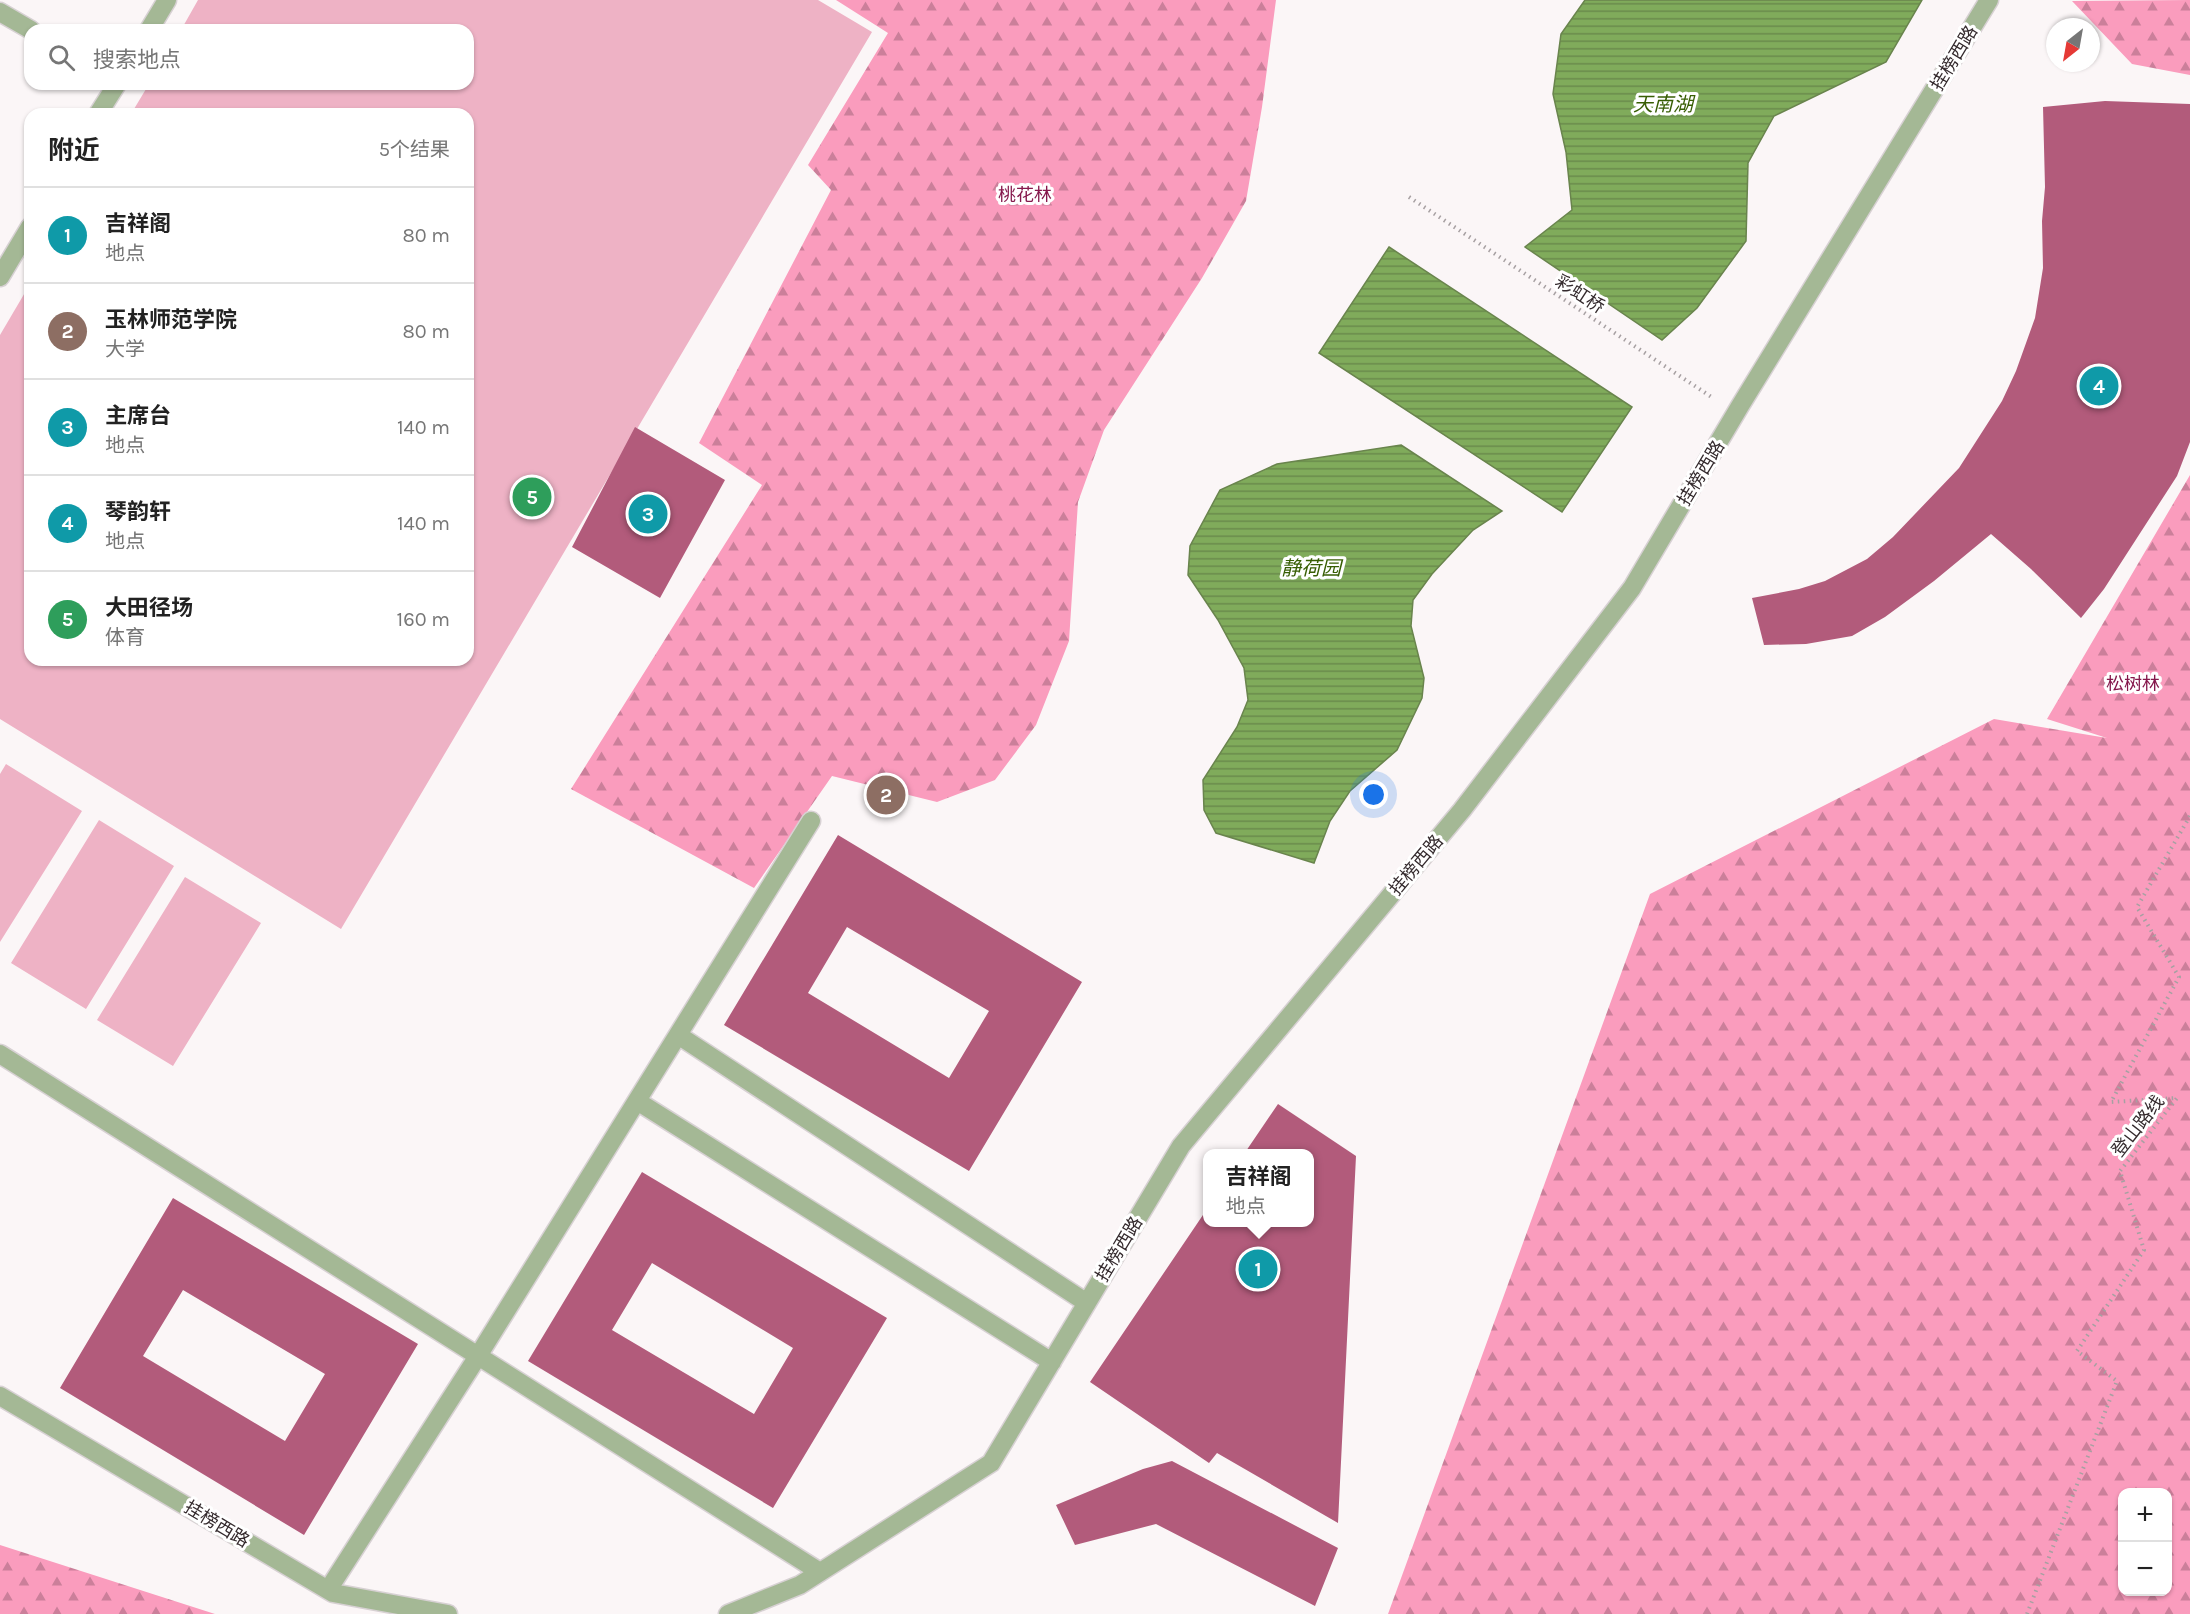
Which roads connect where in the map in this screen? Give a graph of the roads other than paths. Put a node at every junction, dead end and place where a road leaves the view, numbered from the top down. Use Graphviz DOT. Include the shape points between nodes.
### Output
graph roads {
  1 [pos="167,0"];
  2 [pos="1989,0"];
  3 [pos="0,12"];
  4 [pos="153,24"];
  5 [pos="24,26"];
  6 [pos="113,90"];
  7 [pos="102,108"];
  8 [pos="24,237"];
  9 [pos="0,276"];
  10 [pos="812,821"];
  11 [pos="678,1035"];
  12 [pos="0,1054"];
  13 [pos="637,1101"];
  14 [pos="1087,1303"];
  15 [pos="478,1356"];
  16 [pos="1052,1362"];
  17 [pos="0,1396"];
  18 [pos="820,1572"];
  19 [pos="328,1590"];
  20 [pos="448,1614"];
  21 [pos="728,1614"];
  1 -- 4 [label="lane"];
  2 -- 14 [label="lane, 挂榜西路" via="1632,588 1462,810 1181,1146"];
  3 -- 5 [label="lane"];
  6 -- 7 [label="lane"];
  8 -- 9 [label="lane"];
  10 -- 11 [label="lane"];
  11 -- 13 [label="lane"];
  11 -- 14 [label="lane"];
  12 -- 15 [label="lane"];
  13 -- 15 [label="lane"];
  13 -- 16 [label="lane"];
  14 -- 16 [label="lane, 挂榜西路"];
  15 -- 18 [label="lane"];
  15 -- 19 [label="lane"];
  16 -- 18 [label="lane, 挂榜西路" via="991,1463"];
  17 -- 19 [label="lane, 挂榜西路"];
  18 -- 21 [label="lane, 挂榜西路" via="800,1585"];
  19 -- 20 [label="lane, 挂榜西路"];
}
